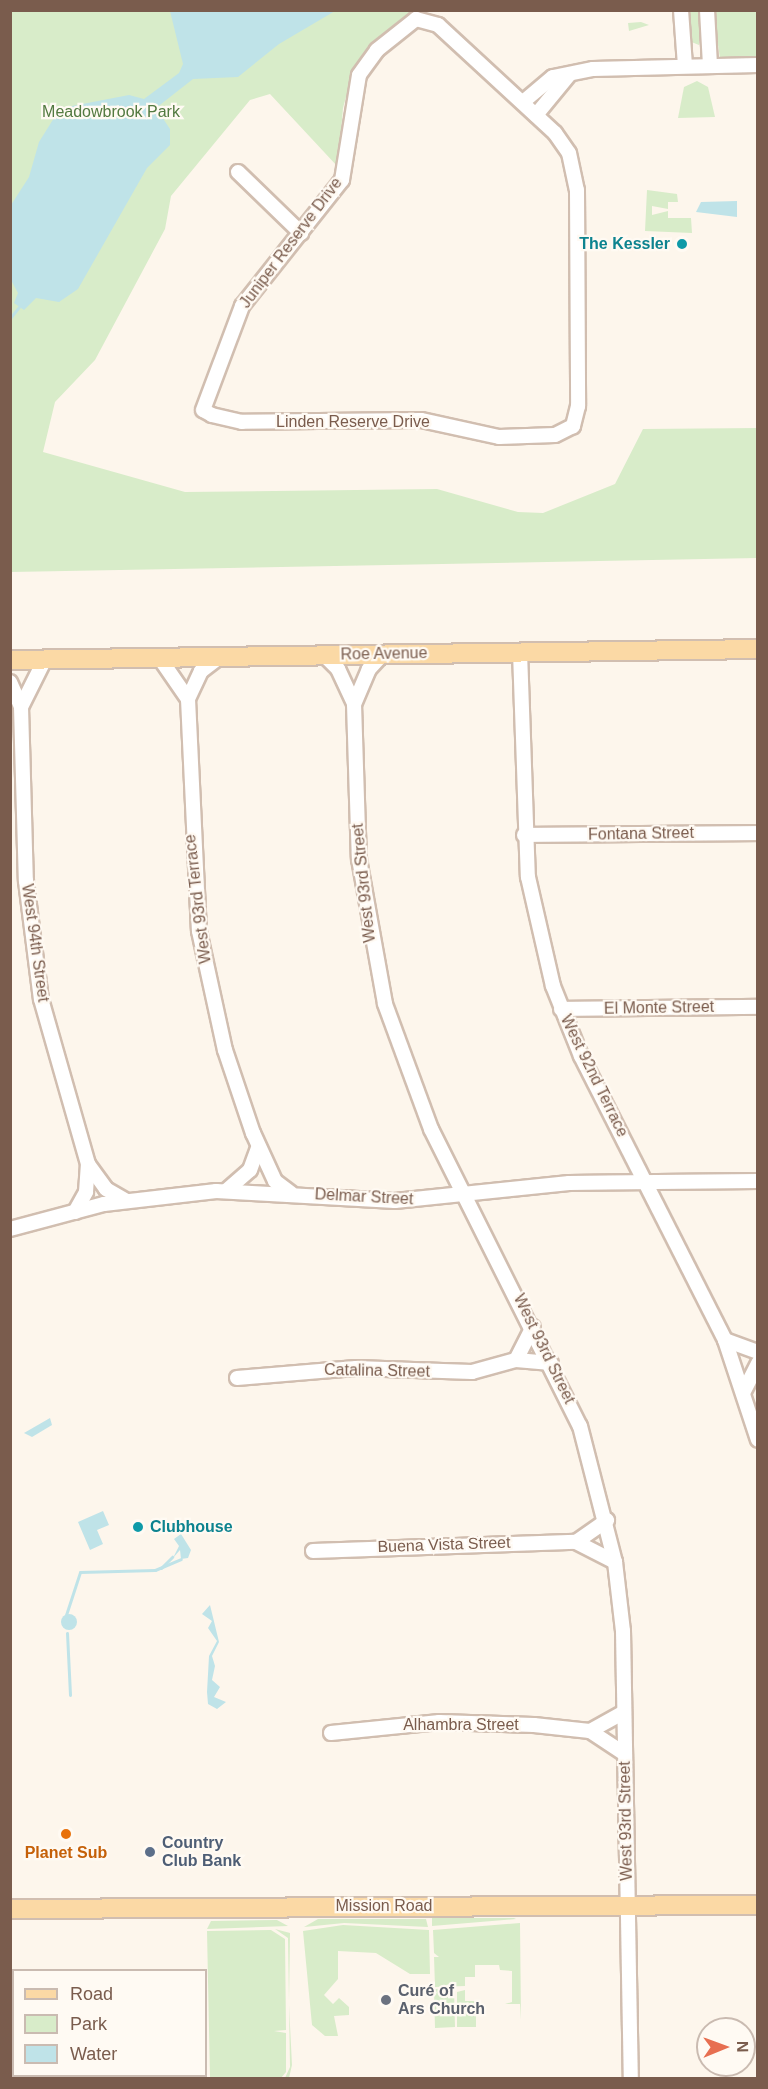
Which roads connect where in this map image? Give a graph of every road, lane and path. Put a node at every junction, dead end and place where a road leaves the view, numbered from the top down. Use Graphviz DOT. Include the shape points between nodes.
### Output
graph roads {
  1 [pos="681,10"];
  2 [pos="707,10"];
  3 [pos="710,65"];
  4 [pos="758,65"];
  5 [pos="685,66"];
  6 [pos="569,75"];
  7 [pos="523,102"];
  8 [pos="536,115"];
  9 [pos="238,172"];
  10 [pos="301,233"];
  11 [pos="203,410"];
  12 [pos="758,649"];
  13 [pos="520,652"];
  14 [pos="324,654"];
  15 [pos="383,654"];
  16 [pos="221,656"];
  17 [pos="159,657"];
  18 [pos="45,659"];
  19 [pos="10,660"];
  20 [pos="10,682"];
  21 [pos="188,699"];
  22 [pos="354,704"];
  23 [pos="21,707"];
  24 [pos="758,833"];
  25 [pos="525,835"];
  26 [pos="758,1006"];
  27 [pos="561,1009"];
  28 [pos="258,1148"];
  29 [pos="88,1164"];
  30 [pos="758,1181"];
  31 [pos="646,1182"];
  32 [pos="227,1190"];
  33 [pos="291,1193"];
  34 [pos="465,1195"];
  35 [pos="125,1200"];
  36 [pos="75,1212"];
  37 [pos="10,1228"];
  38 [pos="533,1327"];
  39 [pos="725,1340"];
  40 [pos="758,1352"];
  41 [pos="516,1360"];
  42 [pos="551,1363"];
  43 [pos="758,1364"];
  44 [pos="237,1378"];
  45 [pos="743,1393"];
  46 [pos="758,1440"];
  47 [pos="607,1520"];
  48 [pos="576,1542"];
  49 [pos="313,1551"];
  50 [pos="615,1562"];
  51 [pos="624,1712"];
  52 [pos="590,1731"];
  53 [pos="332,1733"];
  54 [pos="625,1754"];
  55 [pos="628,1905"];
  56 [pos="758,1905"];
  57 [pos="10,1910"];
  58 [pos="631,2079"];
  1 -- 5 [label="street"];
  2 -- 3 [label="street"];
  3 -- 4 [label="street"];
  3 -- 5 [label="street"];
  5 -- 6 [label="street" via="602,68"];
  6 -- 7 [label="street" via="544,81"];
  6 -- 8 [label="street"];
  7 -- 8 [label="street"];
  7 -- 10 [label="street, Juniper Reserve Drive" via="438,25 423,19 409,22 377,50 359,75 342,180"];
  8 -- 11 [label="street, Linden Reserve Drive" via="562,141 576,184 578,406 573,426 561,434 499,437 421,420 242,422"];
  9 -- 10 [label="street"];
  10 -- 11 [label="street, Juniper Reserve Drive" via="242,306"];
  12 -- 13 [label="main road, Roe Avenue"];
  13 -- 15 [label="main road, Roe Avenue"];
  13 -- 25 [label="street, West 92nd Terrace"];
  14 -- 15 [label="main road, Roe Avenue"];
  14 -- 16 [label="main road, Roe Avenue"];
  14 -- 22 [label="street" via="338,669"];
  15 -- 22 [label="street, West 93rd Street" via="369,669"];
  16 -- 17 [label="main road, Roe Avenue"];
  16 -- 21 [label="street, West 93rd Terrace" via="201,671"];
  17 -- 18 [label="main road, Roe Avenue"];
  17 -- 21 [label="street"];
  18 -- 19 [label="main road, Roe Avenue"];
  18 -- 23 [label="street"];
  20 -- 23 [label="street, West 94th Street"];
  21 -- 28 [label="street, West 93rd Terrace" via="200,931 225,1050"];
  22 -- 34 [label="street, West 93rd Street" via="359,859 371,949 412,1087"];
  23 -- 29 [label="street, West 94th Street" via="32,937 54,1055"];
  24 -- 25 [label="street, Fontana Street"];
  25 -- 27 [label="street, West 92nd Terrace" via="534,915"];
  26 -- 27 [label="street, El Monte Street"];
  27 -- 31 [label="street, West 92nd Terrace"];
  28 -- 32 [label="street" via="250,1170"];
  28 -- 33 [label="street, West 93rd Terrace" via="275,1181"];
  29 -- 35 [label="street, West 94th Street" via="106,1189"];
  29 -- 36 [label="street, West 94th Street" via="85,1198"];
  30 -- 31 [label="street, Delmar Street"];
  31 -- 34 [label="street, Delmar Street" via="569,1183"];
  31 -- 39 [label="street, West 92nd Terrace"];
  32 -- 33 [label="street, Delmar Street"];
  32 -- 35 [label="street, Delmar Street"];
  33 -- 34 [label="street, Delmar Street" via="395,1201"];
  34 -- 38 [label="street, West 93rd Street"];
  35 -- 36 [label="street, Delmar Street"];
  36 -- 37 [label="street, Delmar Street"];
  38 -- 41 [label="street"];
  38 -- 42 [label="street, West 93rd Street"];
  39 -- 40 [label="street"];
  39 -- 45 [label="street, West 92nd Terrace"];
  41 -- 42 [label="street, Catalina Street"];
  41 -- 44 [label="street, Catalina Street" via="472,1372 344,1369"];
  42 -- 47 [label="street, West 93rd Street" via="580,1426"];
  43 -- 45 [label="street"];
  45 -- 46 [label="street, West 92nd Terrace"];
  47 -- 48 [label="street"];
  47 -- 50 [label="street, West 93rd Street"];
  48 -- 49 [label="street, Buena Vista Street"];
  48 -- 50 [label="street, Buena Vista Street"];
  50 -- 51 [label="street, West 93rd Street"];
  51 -- 52 [label="street"];
  51 -- 54 [label="street, West 93rd Street"];
  52 -- 53 [label="street, Alhambra Street" via="482,1722"];
  52 -- 54 [label="street, Alhambra Street"];
  54 -- 55 [label="street, West 93rd Street"];
  55 -- 56 [label="main road, Mission Road"];
  55 -- 57 [label="main road, Mission Road"];
  55 -- 58 [label="street, West 93rd Street"];
}
